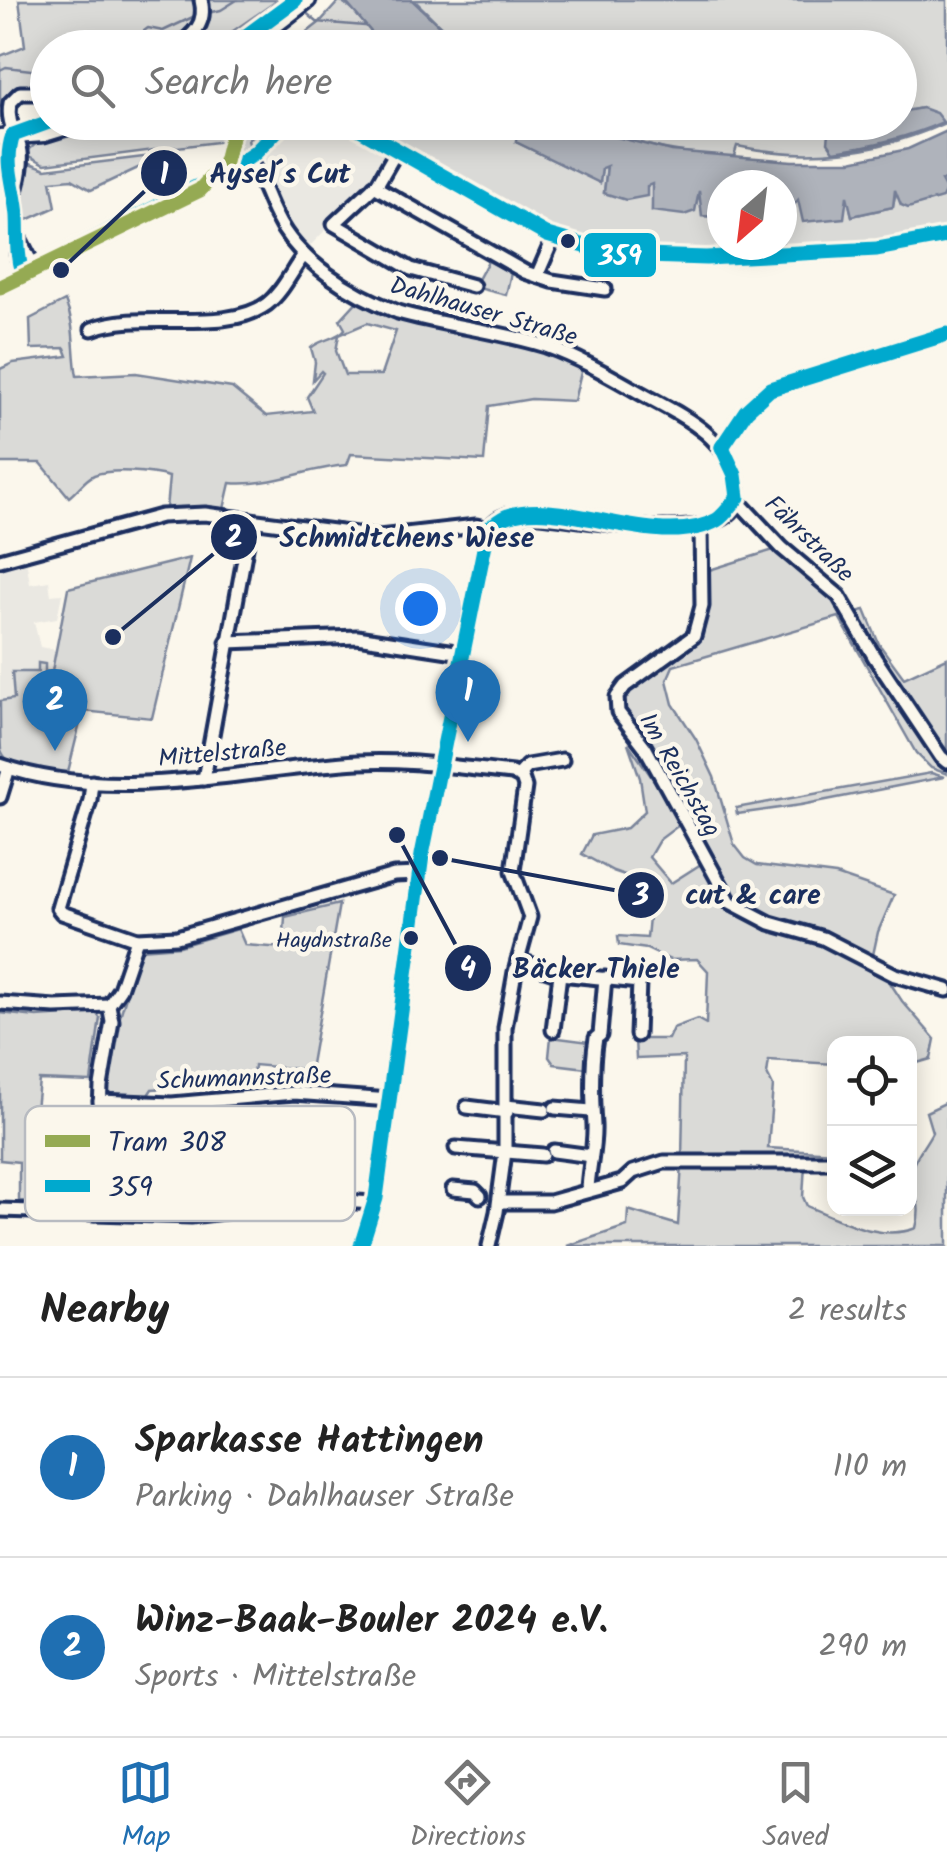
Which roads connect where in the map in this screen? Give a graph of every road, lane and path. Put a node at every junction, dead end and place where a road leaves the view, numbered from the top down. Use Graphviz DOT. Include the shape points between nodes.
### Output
graph roads {
  1 [pos="295,0"];
  2 [pos="308,0"];
  3 [pos="273,24"];
  4 [pos="262,30"];
  5 [pos="266,30"];
  6 [pos="30,92"];
  7 [pos="30,128"];
  8 [pos="6,136"];
  9 [pos="267,140"];
  10 [pos="379,140"];
  11 [pos="397,150"];
  12 [pos="248,159"];
  13 [pos="3,168"];
  14 [pos="374,186"];
  15 [pos="15,195"];
  16 [pos="17,234"];
  17 [pos="947,236"];
  18 [pos="554,238"];
  19 [pos="304,255"];
  20 [pos="34,267"];
  21 [pos="22,274"];
  22 [pos="537,276"];
  23 [pos="0,284"];
  24 [pos="472,286"];
  25 [pos="605,289"];
  26 [pos="92,330"];
  27 [pos="947,334"];
  28 [pos="722,447"];
  29 [pos="737,500"];
  30 [pos="251,520"];
  31 [pos="701,526"];
  32 [pos="488,530"];
  33 [pos="0,560"];
  34 [pos="227,642"];
  35 [pos="462,653"];
  36 [pos="562,760"];
  37 [pos="947,762"];
  38 [pos="5,766"];
  39 [pos="439,766"];
  40 [pos="519,775"];
  41 [pos="204,779"];
  42 [pos="92,782"];
  43 [pos="0,797"];
  44 [pos="419,874"];
  45 [pos="137,939"];
  46 [pos="518,960"];
  47 [pos="560,974"];
  48 [pos="605,978"];
  49 [pos="947,990"];
  50 [pos="0,1003"];
  51 [pos="109,1005"];
  52 [pos="554,1030"];
  53 [pos="638,1035"];
  54 [pos="390,1100"];
  55 [pos="100,1101"];
  56 [pos="100,1106"];
  57 [pos="467,1107"];
  58 [pos="506,1109"];
  59 [pos="590,1111"];
  60 [pos="456,1148"];
  61 [pos="505,1152"];
  62 [pos="591,1156"];
  63 [pos="827,1162"];
  64 [pos="452,1189"];
  65 [pos="588,1189"];
  66 [pos="480,1196"];
  67 [pos="355,1202"];
  68 [pos="499,1202"];
  69 [pos="374,1203"];
  70 [pos="0,1210"];
  71 [pos="25,1211"];
  72 [pos="361,1246"];
  73 [pos="489,1246"];
  1 -- 3 [label="main road"];
  2 -- 3 [label="main road"];
  3 -- 4 [label="main road"];
  3 -- 5 [label="main road"];
  6 -- 8 [label="street" via="14,98"];
  7 -- 8 [label="main road"];
  8 -- 13 [label="street"];
  8 -- 15 [label="street" via="21,147"];
  9 -- 12 [label="street"];
  10 -- 11 [label="street"];
  11 -- 14 [label="street"];
  11 -- 18 [label="street"];
  12 -- 19 [label="street, Dahlhauser Straße"];
  12 -- 20 [label="street"];
  13 -- 15 [label="street"];
  14 -- 22 [label="street"];
  14 -- 24 [label="street" via="334,224 410,269"];
  15 -- 16 [label="street"];
  16 -- 20 [label="street"];
  16 -- 21 [label="street"];
  17 -- 18 [label="street" via="877,249 706,258 624,256"];
  18 -- 22 [label="street"];
  19 -- 26 [label="street" via="272,299 252,312 108,323"];
  19 -- 28 [label="street, Dahlhauser Straße" via="379,304 527,341 592,366"];
  20 -- 21 [label="street"];
  21 -- 23 [label="street"];
  22 -- 25 [label="street"];
  27 -- 28 [label="street" via="770,389"];
  28 -- 29 [label="street"];
  29 -- 31 [label="street"];
  29 -- 37 [label="street, Fährstraße" via="838,596"];
  30 -- 32 [label="street" via="378,537"];
  30 -- 33 [label="street" via="161,516"];
  30 -- 34 [label="street"];
  31 -- 32 [label="street" via="663,530 525,513 503,516"];
  31 -- 49 [label="street, Im Reichstag" via="702,606 694,636 625,686 618,712 645,747 730,902 895,975"];
  32 -- 35 [label="street"];
  34 -- 35 [label="street" via="357,637"];
  34 -- 41 [label="street"];
  35 -- 39 [label="street"];
  36 -- 40 [label="street" via="527,766"];
  38 -- 42 [label="street, Mittelstraße"];
  38 -- 43 [label="street"];
  39 -- 40 [label="street, Mittelstraße"];
  39 -- 41 [label="street, Mittelstraße" via="359,762"];
  39 -- 44 [label="street"];
  40 -- 46 [label="street" via="524,787 513,870 530,916"];
  41 -- 42 [label="street, Mittelstraße"];
  42 -- 45 [label="street" via="58,908"];
  44 -- 45 [label="street" via="394,875 184,936"];
  44 -- 54 [label="street"];
  45 -- 51 [label="street"];
  46 -- 47 [label="street"];
  46 -- 58 [label="street" via="505,1028"];
  47 -- 48 [label="street"];
  47 -- 52 [label="street"];
  48 -- 53 [label="street" via="638,982"];
  48 -- 59 [label="street"];
  50 -- 51 [label="street"];
  51 -- 55 [label="street"];
  54 -- 55 [label="street, Schumannstraße" via="294,1093 172,1104"];
  54 -- 69 [label="street"];
  55 -- 56 [label="street"];
  57 -- 58 [label="street"];
  58 -- 59 [label="street"];
  58 -- 61 [label="street"];
  59 -- 62 [label="street"];
  60 -- 61 [label="street"];
  61 -- 62 [label="street"];
  61 -- 68 [label="street"];
  62 -- 65 [label="street"];
  63 -- 65 [label="street" via="664,1162"];
  64 -- 66 [label="street"];
  65 -- 68 [label="street" via="539,1204"];
  67 -- 69 [label="street"];
  68 -- 73 [label="street"];
  69 -- 72 [label="street"];
  70 -- 71 [label="street"];
}
